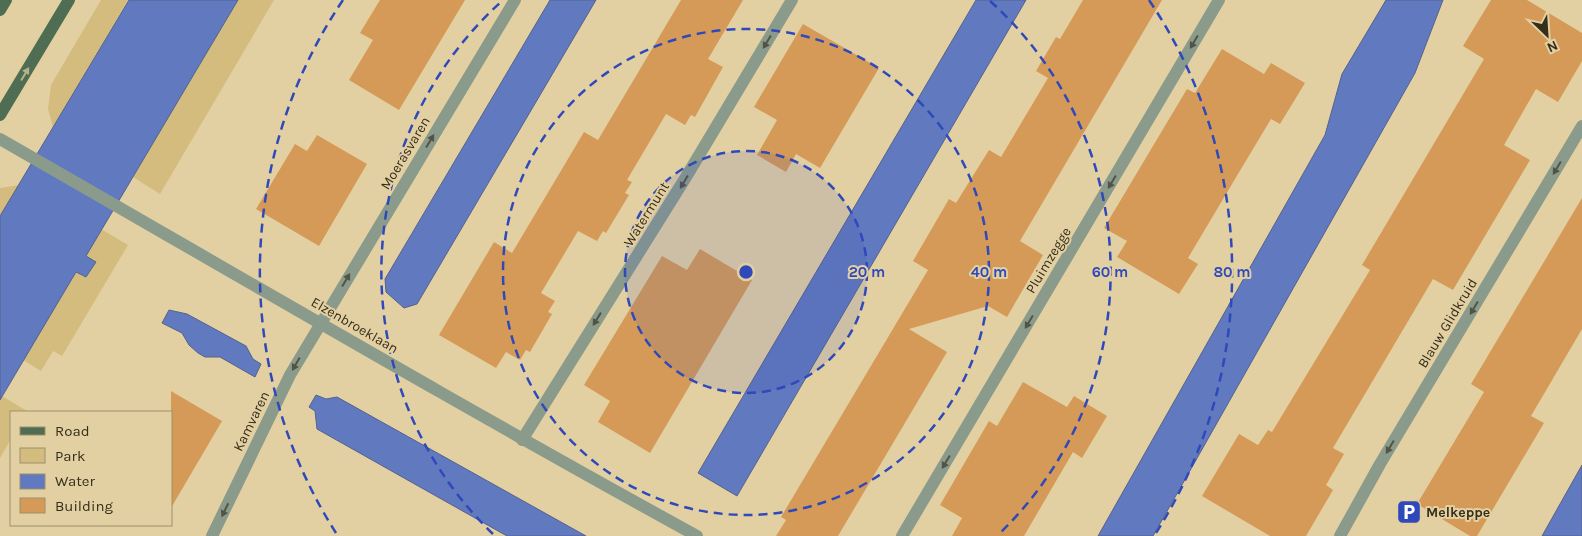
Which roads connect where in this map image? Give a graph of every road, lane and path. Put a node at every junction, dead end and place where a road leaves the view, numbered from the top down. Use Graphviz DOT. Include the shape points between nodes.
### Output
graph roads {
  1 [pos="6,0"];
  2 [pos="69,0"];
  3 [pos="515,0"];
  4 [pos="792,0"];
  5 [pos="1219,0"];
  6 [pos="0,10"];
  7 [pos="0,116"];
  8 [pos="1582,126"];
  9 [pos="0,139"];
  10 [pos="320,322"];
  11 [pos="522,440"];
  12 [pos="212,536"];
  13 [pos="697,536"];
  14 [pos="902,536"];
  15 [pos="1340,536"];
  1 -- 6 [label="main road"];
  7 -- 2 [label="main road, one-way"];
  10 -- 3 [label="street, Moerasvaren, one-way"];
  4 -- 11 [label="street, Watermunt, one-way"];
  5 -- 14 [label="street, Pluimzegge, one-way"];
  8 -- 15 [label="street, Blauw Glidkruid, one-way"];
  9 -- 10 [label="street, Elzenbroeklaan"];
  10 -- 11 [label="street, Elzenbroeklaan"];
  10 -- 12 [label="street, Kamvaren, one-way" via="290,374"];
  11 -- 13 [label="street, Elzenbroeklaan"];
}
